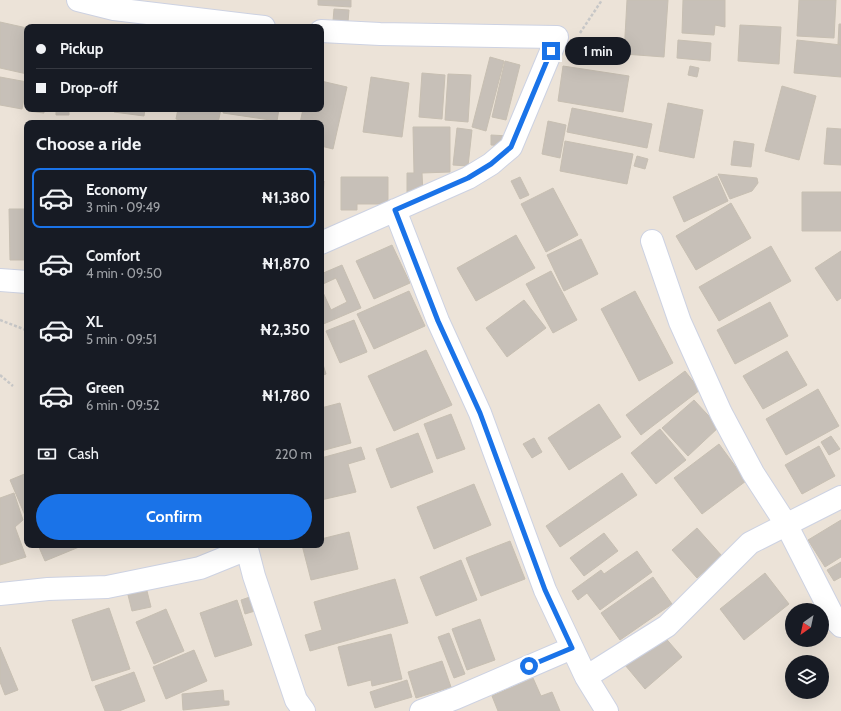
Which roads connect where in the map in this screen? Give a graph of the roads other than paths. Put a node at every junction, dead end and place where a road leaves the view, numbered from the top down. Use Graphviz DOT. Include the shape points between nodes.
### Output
graph roads {
  1 [pos="78,0"];
  2 [pos="239,24"];
  3 [pos="324,30"];
  4 [pos="395,210"];
  5 [pos="652,241"];
  6 [pos="324,242"];
  7 [pos="0,280"];
  8 [pos="24,282"];
  9 [pos="841,497"];
  10 [pos="786,524"];
  11 [pos="244,548"];
  12 [pos="246,548"];
  13 [pos="0,594"];
  14 [pos="841,626"];
  15 [pos="572,648"];
  16 [pos="586,677"];
  17 [pos="304,711"];
  18 [pos="421,711"];
  19 [pos="607,711"];
  1 -- 2 [label="street" via="114,9"];
  3 -- 4 [label="street" via="380,34 557,37 511,147 491,164 468,178"];
  4 -- 6 [label="street"];
  4 -- 15 [label="street" via="438,321 480,413 545,590"];
  5 -- 10 [label="street" via="680,322 721,412 753,473"];
  7 -- 8 [label="street"];
  9 -- 10 [label="street"];
  10 -- 14 [label="street" via="835,620"];
  10 -- 16 [label="street" via="750,543 666,626"];
  11 -- 13 [label="street" via="200,568 108,587"];
  12 -- 17 [label="street" via="296,700"];
  15 -- 16 [label="street"];
  15 -- 18 [label="street"];
  16 -- 19 [label="street"];
}
